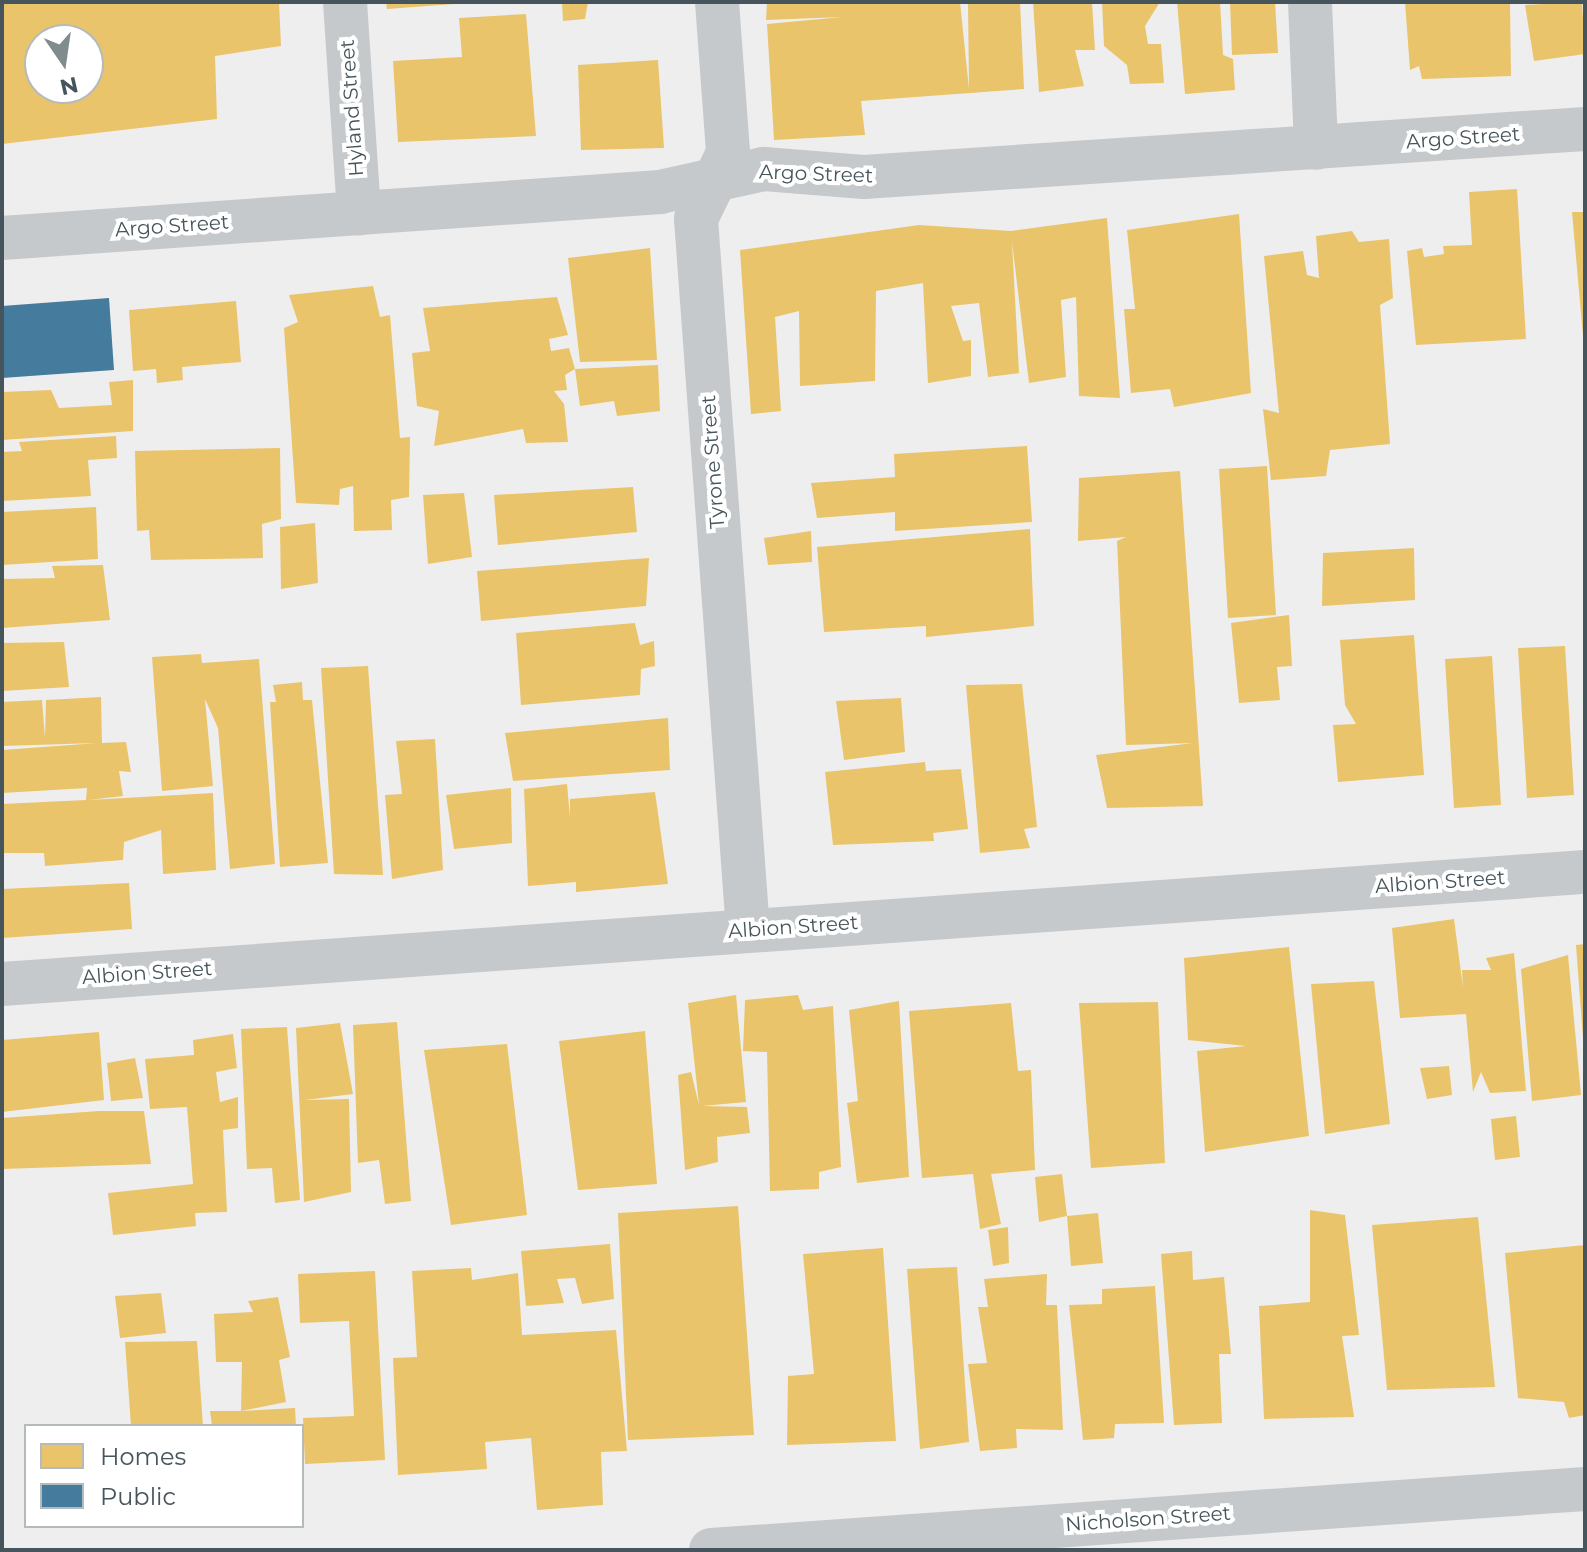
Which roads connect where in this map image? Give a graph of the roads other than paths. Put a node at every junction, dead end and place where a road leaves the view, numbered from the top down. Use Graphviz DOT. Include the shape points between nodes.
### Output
graph roads {
  1 [pos="345,2"];
  2 [pos="717,2"];
  3 [pos="1310,2"];
  4 [pos="1585,129"];
  5 [pos="1316,148"];
  6 [pos="716,179"];
  7 [pos="359,214"];
  8 [pos="2,238"];
  9 [pos="1585,872"];
  10 [pos="748,930"];
  11 [pos="2,984"];
  12 [pos="1585,1489"];
  13 [pos="711,1550"];
  1 -- 7 [label="street, Hyland Street"];
  2 -- 6 [label="street, Tyrone Street" via="728,153"];
  3 -- 5 [label="street"];
  4 -- 5 [label="street, Argo Street"];
  5 -- 6 [label="street, Argo Street" via="864,177 764,169"];
  6 -- 7 [label="street, Argo Street" via="660,192"];
  6 -- 10 [label="street, Tyrone Street" via="696,224"];
  7 -- 8 [label="street, Argo Street"];
  9 -- 10 [label="street, Albion Street"];
  10 -- 11 [label="street, Albion Street"];
  12 -- 13 [label="street, Nicholson Street"];
}
